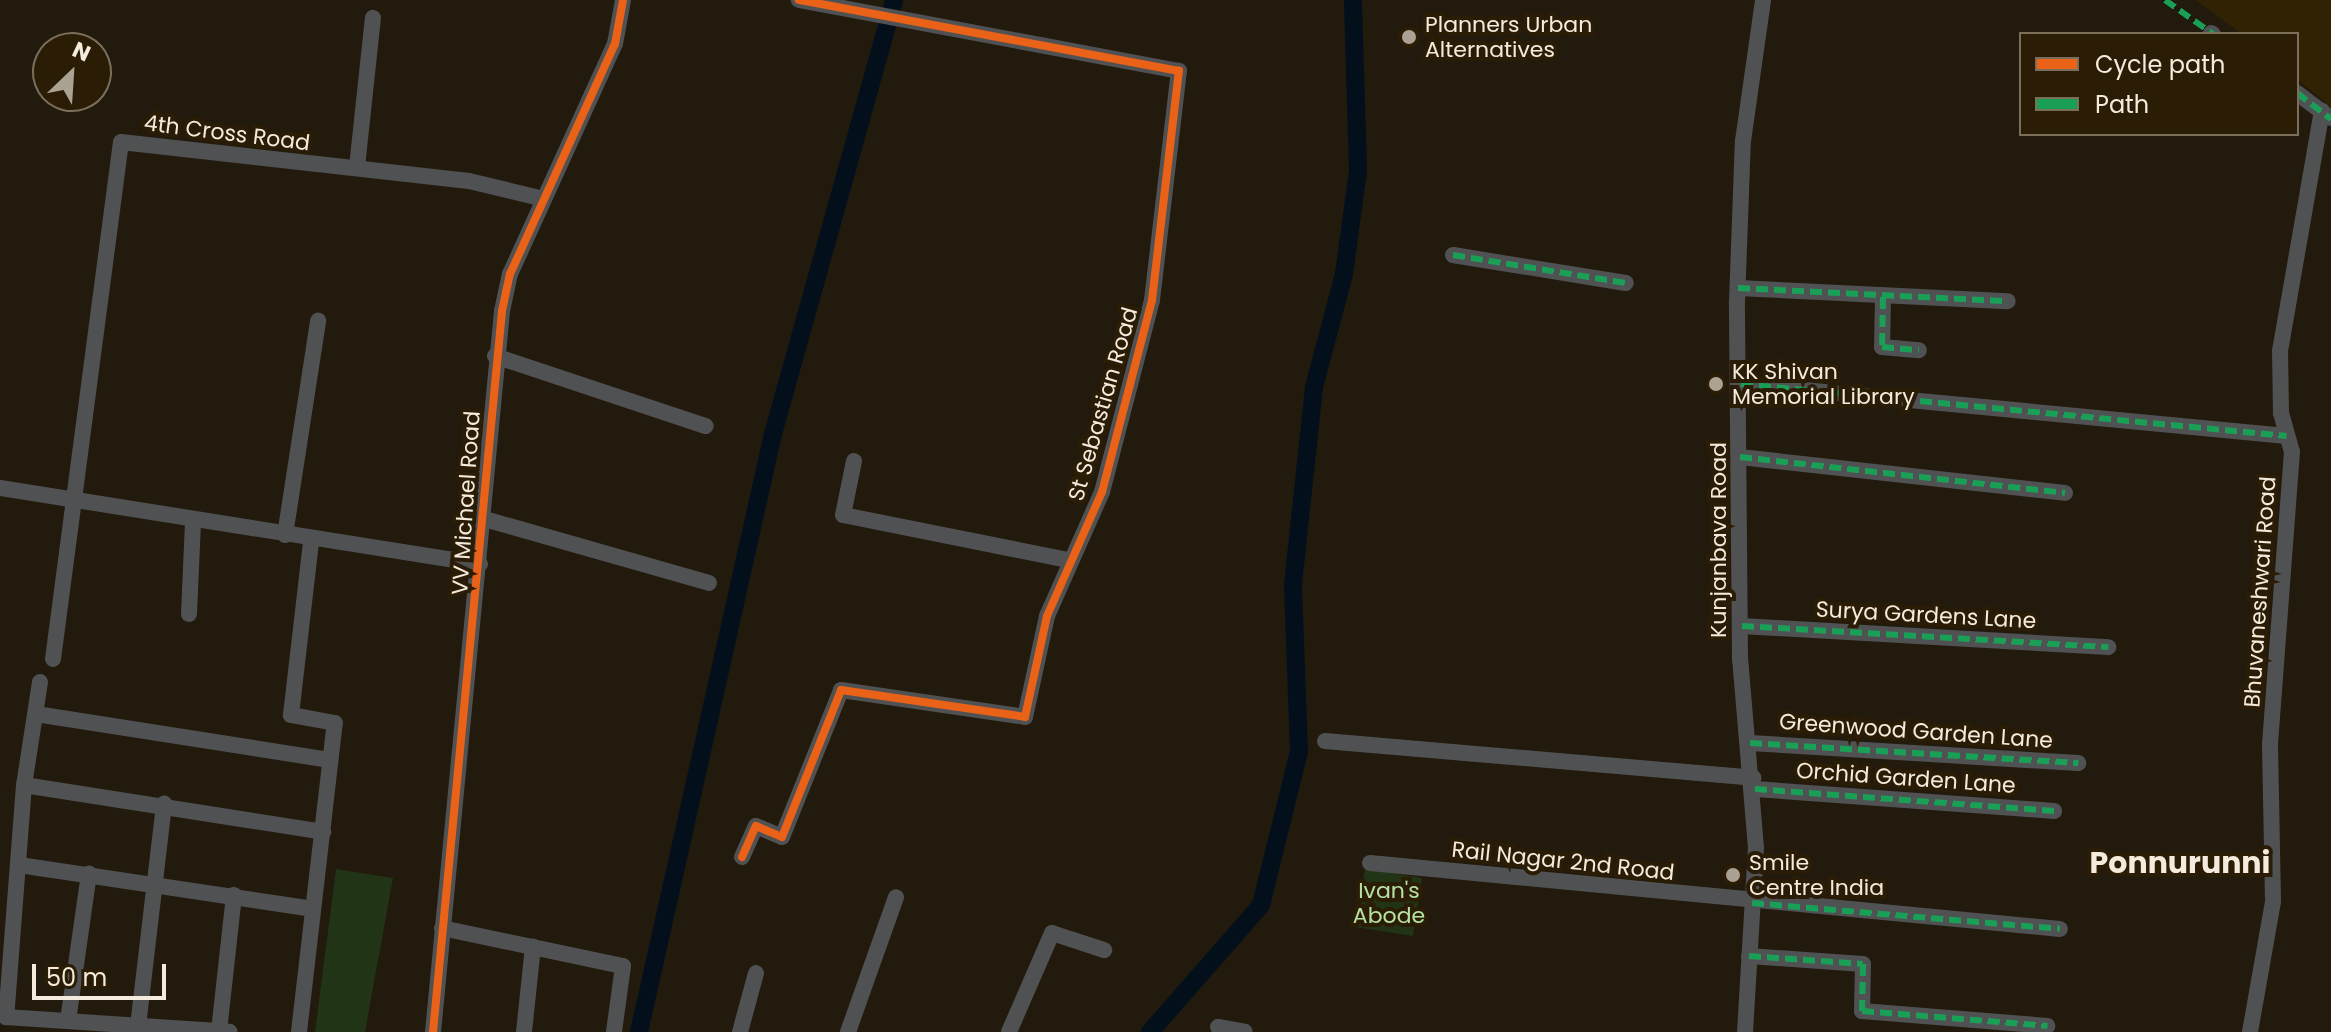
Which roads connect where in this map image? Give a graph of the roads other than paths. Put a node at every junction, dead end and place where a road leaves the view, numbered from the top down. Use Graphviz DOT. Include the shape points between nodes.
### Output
graph roads {
  1 [pos="623,0"];
  2 [pos="799,0"];
  3 [pos="1763,0"];
  4 [pos="373,18"];
  5 [pos="2299,95"];
  6 [pos="2326,115"];
  7 [pos="357,167"];
  8 [pos="544,199"];
  9 [pos="1453,255"];
  10 [pos="1626,283"];
  11 [pos="1738,288"];
  12 [pos="1883,297"];
  13 [pos="2008,301"];
  14 [pos="318,321"];
  15 [pos="1919,350"];
  16 [pos="495,356"];
  17 [pos="1741,384"];
  18 [pos="706,426"];
  19 [pos="2287,436"];
  20 [pos="1740,457"];
  21 [pos="854,461"];
  22 [pos="0,488"];
  23 [pos="2065,493"];
  24 [pos="75,502"];
  25 [pos="481,518"];
  26 [pos="193,521"];
  27 [pos="285,535"];
  28 [pos="311,541"];
  29 [pos="1069,560"];
  30 [pos="480,564"];
  31 [pos="709,583"];
  32 [pos="189,614"];
  33 [pos="1742,626"];
  34 [pos="2108,647"];
  35 [pos="53,659"];
  36 [pos="40,682"];
  37 [pos="36,714"];
  38 [pos="1325,741"];
  39 [pos="1750,743"];
  40 [pos="330,760"];
  41 [pos="2078,763"];
  42 [pos="1754,783"];
  43 [pos="24,785"];
  44 [pos="164,804"];
  45 [pos="2054,811"];
  46 [pos="323,832"];
  47 [pos="742,857"];
  48 [pos="1370,863"];
  49 [pos="19,865"];
  50 [pos="89,873"];
  51 [pos="154,883"];
  52 [pos="234,895"];
  53 [pos="896,897"];
  54 [pos="1752,903"];
  55 [pos="312,909"];
  56 [pos="442,928"];
  57 [pos="2060,929"];
  58 [pos="533,946"];
  59 [pos="1104,950"];
  60 [pos="1749,956"];
  61 [pos="756,973"];
  62 [pos="68,1021"];
  63 [pos="138,1026"];
  64 [pos="2047,1026"];
  65 [pos="1218,1027"];
  66 [pos="224,1031"];
  67 [pos="299,1032"];
  68 [pos="433,1032"];
  69 [pos="524,1032"];
  70 [pos="614,1032"];
  71 [pos="740,1032"];
  72 [pos="848,1032"];
  73 [pos="1009,1032"];
  74 [pos="1245,1032"];
  75 [pos="1745,1032"];
  76 [pos="2250,1032"];
  1 -- 8 [label="street, VV Michael Road" via="615,44"];
  2 -- 29 [label="street, St Sebastian Road" via="886,21 1179,71 1152,300 1102,492"];
  3 -- 11 [label="street, Kunjanbava Road" via="1743,141"];
  4 -- 7 [label="street"];
  5 -- 6 [label="street"];
  6 -- 19 [label="street, Bhuvaneshwari Road" via="2280,351"];
  7 -- 8 [label="street, 4th Cross Road"];
  7 -- 24 [label="street, 4th Cross Road" via="121,142"];
  8 -- 16 [label="street, VV Michael Road" via="510,274"];
  9 -- 10 [label="street"];
  11 -- 12 [label="street"];
  11 -- 17 [label="street, Kunjanbava Road"];
  12 -- 13 [label="street"];
  12 -- 15 [label="street" via="1882,347"];
  14 -- 27 [label="street"];
  16 -- 18 [label="street"];
  16 -- 25 [label="street, VV Michael Road"];
  17 -- 19 [label="street"];
  17 -- 20 [label="street, Kunjanbava Road"];
  19 -- 76 [label="street, Bhuvaneshwari Road" via="2291,509 2270,756 2273,901"];
  20 -- 23 [label="street"];
  20 -- 33 [label="street, Kunjanbava Road"];
  21 -- 29 [label="street" via="843,515"];
  22 -- 24 [label="street"];
  24 -- 26 [label="street"];
  24 -- 35 [label="street"];
  25 -- 30 [label="street, VV Michael Road"];
  25 -- 31 [label="street"];
  26 -- 27 [label="street"];
  26 -- 32 [label="street"];
  27 -- 28 [label="street"];
  28 -- 30 [label="street"];
  28 -- 40 [label="street" via="291,715 335,723"];
  29 -- 47 [label="street, St Sebastian Road" via="1047,616 1025,717 841,690 782,837 756,826"];
  30 -- 56 [label="street, VV Michael Road"];
  33 -- 34 [label="street, Surya Gardens Lane"];
  33 -- 39 [label="street, Kunjanbava Road"];
  36 -- 37 [label="street"];
  37 -- 40 [label="street"];
  37 -- 43 [label="street"];
  38 -- 42 [label="street, Orchid Garden Lane"];
  39 -- 41 [label="street, Greenwood Garden Lane"];
  39 -- 42 [label="street, Kunjanbava Road"];
  40 -- 46 [label="street"];
  42 -- 45 [label="street, Orchid Garden Lane"];
  42 -- 54 [label="street, Kunjanbava Road"];
  43 -- 44 [label="street"];
  43 -- 49 [label="street"];
  44 -- 46 [label="street"];
  44 -- 51 [label="street"];
  46 -- 55 [label="street"];
  48 -- 54 [label="street, Rail Nagar 2nd Road"];
  49 -- 50 [label="street"];
  49 -- 62 [label="street" via="6,1017"];
  50 -- 51 [label="street"];
  50 -- 62 [label="street"];
  51 -- 52 [label="street"];
  51 -- 63 [label="street"];
  52 -- 55 [label="street"];
  52 -- 66 [label="street"];
  53 -- 72 [label="street"];
  54 -- 57 [label="street, Rail Nagar 2nd Road"];
  54 -- 60 [label="street, Kunjanbava Road"];
  55 -- 67 [label="street"];
  56 -- 58 [label="street"];
  56 -- 68 [label="street, VV Michael Road"];
  58 -- 69 [label="street"];
  58 -- 70 [label="street" via="623,966"];
  59 -- 73 [label="street" via="1052,933"];
  60 -- 64 [label="street" via="1863,964 1862,1011"];
  60 -- 75 [label="street, Kunjanbava Road"];
  61 -- 71 [label="street"];
  62 -- 63 [label="street"];
  63 -- 66 [label="street"];
  65 -- 74 [label="street"];
}
